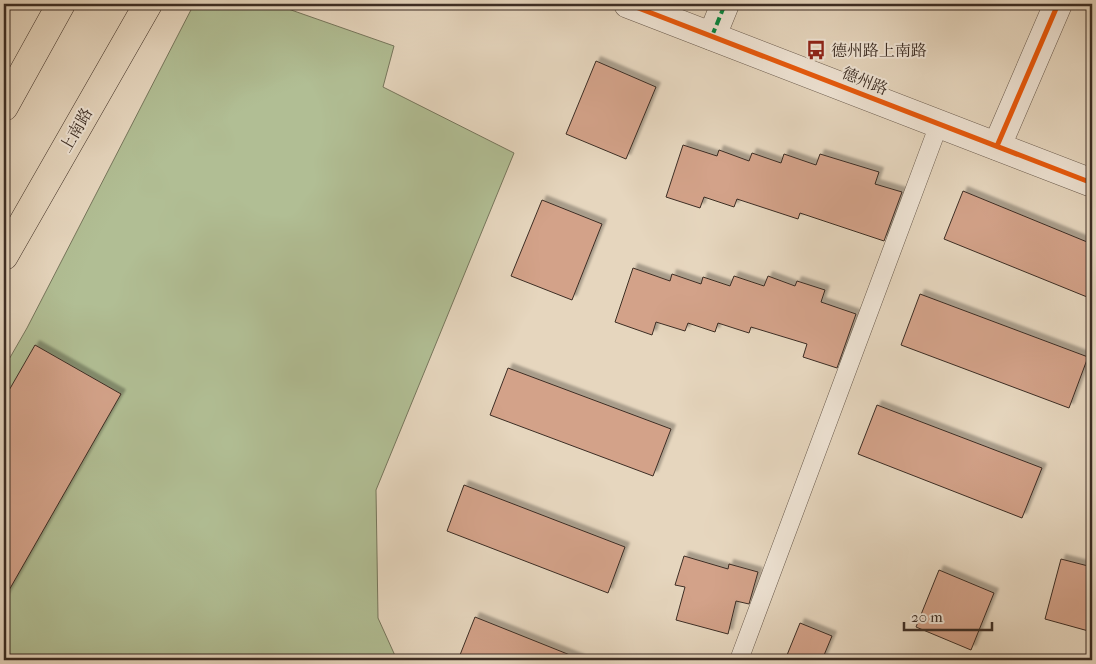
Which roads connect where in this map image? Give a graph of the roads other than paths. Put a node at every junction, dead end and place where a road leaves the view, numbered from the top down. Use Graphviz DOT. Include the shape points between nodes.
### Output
graph roads {
  1 [pos="61,4"];
  2 [pos="148,4"];
  3 [pos="628,4"];
  4 [pos="725,4"];
  5 [pos="1058,4"];
  6 [pos="712,36"];
  7 [pos="4,107"];
  8 [pos="939,124"];
  9 [pos="997,146"];
  10 [pos="1092,183"];
  11 [pos="4,256"];
  12 [pos="738,660"];
  1 -- 7 [label="main road"];
  2 -- 11 [label="main road, 上南路"];
  3 -- 6 [label="street, 德州路"];
  4 -- 6 [label="street"];
  5 -- 9 [label="street"];
  6 -- 8 [label="street, 德州路"];
  8 -- 9 [label="street, 德州路"];
  8 -- 12 [label="lane"];
  9 -- 10 [label="street, 德州路"];
}
